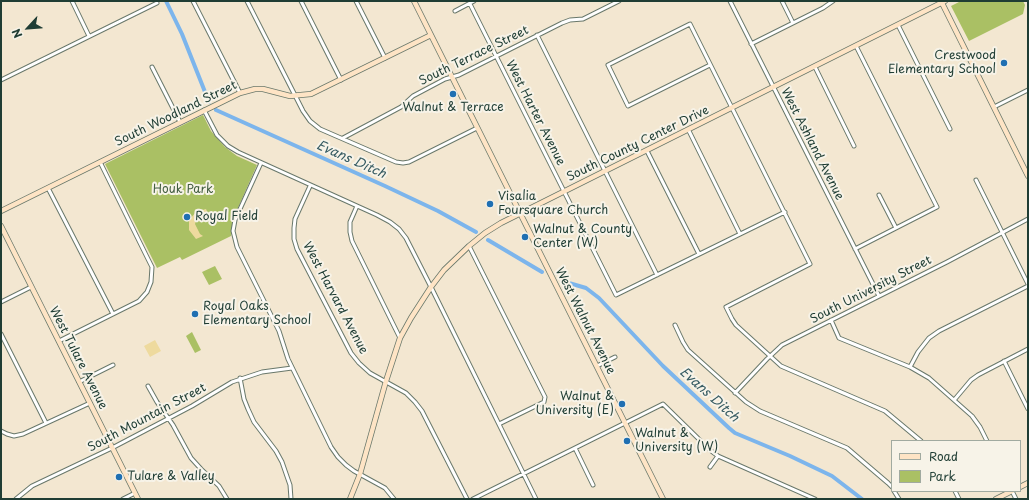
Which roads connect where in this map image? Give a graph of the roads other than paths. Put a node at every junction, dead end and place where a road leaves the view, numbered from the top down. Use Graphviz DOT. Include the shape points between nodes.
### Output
graph roads {
  1 [pos="72,1"];
  2 [pos="193,1"];
  3 [pos="247,1"];
  4 [pos="301,1"];
  5 [pos="356,1"];
  6 [pos="414,1"];
  7 [pos="474,1"];
  8 [pos="619,1"];
  9 [pos="730,1"];
  10 [pos="782,1"];
  11 [pos="833,1"];
  12 [pos="943,2"];
  13 [pos="157,3"];
  14 [pos="470,4"];
  15 [pos="455,11"];
  16 [pos="793,23"];
  17 [pos="898,25"];
  18 [pos="431,35"];
  19 [pos="537,35"];
  20 [pos="89,36"];
  21 [pos="751,44"];
  22 [pos="856,46"];
  23 [pos="496,56"];
  24 [pos="385,58"];
  25 [pos="710,65"];
  26 [pos="152,67"];
  27 [pos="815,67"];
  28 [pos="452,77"];
  29 [pos="1,80"];
  30 [pos="341,80"];
  31 [pos="773,88"];
  32 [pos="1028,90"];
  33 [pos="240,93"];
  34 [pos="295,96"];
  35 [pos="994,107"];
  36 [pos="732,108"];
  37 [pos="204,110"];
  38 [pos="180,122"];
  39 [pos="477,128"];
  40 [pos="950,128"];
  41 [pos="689,131"];
  42 [pos="343,138"];
  43 [pos="854,146"];
  44 [pos="647,151"];
  45 [pos="100,162"];
  46 [pos="261,163"];
  47 [pos="606,171"];
  48 [pos="1028,176"];
  49 [pos="976,180"];
  50 [pos="310,186"];
  51 [pos="48,188"];
  52 [pos="564,192"];
  53 [pos="880,195"];
  54 [pos="357,206"];
  55 [pos="1,211"];
  56 [pos="784,212"];
  57 [pos="520,214"];
  58 [pos="1028,219"];
  59 [pos="1,226"];
  60 [pos="896,228"];
  61 [pos="1002,232"];
  62 [pos="740,234"];
  63 [pos="470,246"];
  64 [pos="855,249"];
  65 [pos="699,254"];
  66 [pos="657,275"];
  67 [pos="1028,285"];
  68 [pos="32,286"];
  69 [pos="431,287"];
  70 [pos="878,296"];
  71 [pos="1,302"];
  72 [pos="113,314"];
  73 [pos="831,320"];
  74 [pos="675,325"];
  75 [pos="1,334"];
  76 [pos="400,338"];
  77 [pos="59,341"];
  78 [pos="1028,349"];
  79 [pos="770,356"];
  80 [pos="615,357"];
  81 [pos="1004,361"];
  82 [pos="113,364"];
  83 [pos="597,366"];
  84 [pos="910,367"];
  85 [pos="292,368"];
  86 [pos="240,378"];
  87 [pos="386,381"];
  88 [pos="79,382"];
  89 [pos="148,386"];
  90 [pos="735,393"];
  91 [pos="955,399"];
  92 [pos="90,403"];
  93 [pos="1028,409"];
  94 [pos="169,418"];
  95 [pos="46,423"];
  96 [pos="626,423"];
  97 [pos="499,424"];
  98 [pos="1,430"];
  99 [pos="920,440"];
  100 [pos="986,440"];
  101 [pos="112,448"];
  102 [pos="575,448"];
  103 [pos="718,456"];
  104 [pos="710,467"];
  105 [pos="360,474"];
  106 [pos="524,474"];
  107 [pos="593,485"];
  108 [pos="891,487"];
  109 [pos="1010,492"];
  110 [pos="135,493"];
  111 [pos="16,499"];
  112 [pos="123,499"];
  113 [pos="138,499"];
  114 [pos="227,499"];
  115 [pos="291,499"];
  116 [pos="350,499"];
  117 [pos="394,499"];
  118 [pos="467,499"];
  119 [pos="473,499"];
  120 [pos="536,499"];
  121 [pos="664,499"];
  122 [pos="815,499"];
  123 [pos="996,499"];
  1 -- 20 [label="street"];
  2 -- 33 [label="street"];
  3 -- 34 [label="street"];
  4 -- 30 [label="street"];
  5 -- 24 [label="street"];
  6 -- 18 [label="street, West Walnut Avenue"];
  7 -- 14 [label="street"];
  8 -- 19 [label="street, South Terrace Street" via="583,19 570,20"];
  9 -- 21 [label="street, West Ashland Avenue"];
  10 -- 16 [label="street"];
  11 -- 16 [label="street"];
  12 -- 17 [label="street, South County Center Drive"];
  12 -- 35 [label="street"];
  13 -- 20 [label="street"];
  14 -- 15 [label="street"];
  14 -- 23 [label="street, West Harter Avenue"];
  16 -- 21 [label="street"];
  17 -- 22 [label="street, South County Center Drive"];
  17 -- 40 [label="street"];
  18 -- 24 [label="street, South Woodland Street"];
  18 -- 28 [label="street, West Walnut Avenue"];
  19 -- 23 [label="street, South Terrace Street"];
  19 -- 47 [label="street"];
  20 -- 29 [label="street"];
  21 -- 31 [label="street, West Ashland Avenue"];
  22 -- 27 [label="street, South County Center Drive"];
  22 -- 60 [label="street" via="937,207"];
  23 -- 28 [label="street, South Terrace Street"];
  23 -- 52 [label="street, West Harter Avenue"];
  24 -- 30 [label="street, South Woodland Street"];
  25 -- 25 [label="street" via="628,106 608,65 690,24"];
  25 -- 36 [label="street"];
  26 -- 38 [label="street"];
  27 -- 31 [label="street, South County Center Drive"];
  27 -- 43 [label="street"];
  28 -- 39 [label="street, West Walnut Avenue"];
  28 -- 42 [label="street, South Terrace Street" via="413,96 401,108"];
  30 -- 34 [label="street, South Woodland Street" via="311,94"];
  31 -- 36 [label="street, South County Center Drive"];
  31 -- 64 [label="street, West Ashland Avenue"];
  32 -- 35 [label="street"];
  33 -- 34 [label="street, South Woodland Street" via="263,89"];
  33 -- 37 [label="street, South Woodland Street"];
  34 -- 42 [label="street" via="310,121 320,129"];
  35 -- 48 [label="street"];
  36 -- 41 [label="street, South County Center Drive"];
  36 -- 56 [label="street"];
  37 -- 38 [label="street, South Woodland Street"];
  37 -- 46 [label="street" via="213,129 222,140 238,152"];
  38 -- 45 [label="street, South Woodland Street"];
  39 -- 42 [label="street" via="403,163"];
  39 -- 57 [label="street, West Walnut Avenue"];
  41 -- 44 [label="street, South County Center Drive"];
  41 -- 62 [label="street"];
  44 -- 47 [label="street, South County Center Drive"];
  44 -- 65 [label="street"];
  45 -- 51 [label="street, South Woodland Street"];
  45 -- 72 [label="street" via="152,267 147,292 139,301"];
  46 -- 50 [label="street"];
  46 -- 85 [label="street" via="235,220 234,238 279,331"];
  47 -- 52 [label="street, South County Center Drive"];
  47 -- 66 [label="street"];
  49 -- 61 [label="street"];
  50 -- 54 [label="street"];
  50 -- 87 [label="street, West Harvard Avenue" via="295,219 294,239 297,249 350,353 370,373"];
  51 -- 55 [label="street, South Woodland Street"];
  51 -- 72 [label="street"];
  52 -- 57 [label="street, South County Center Drive"];
  52 -- 66 [label="street, West Harter Avenue" via="616,296"];
  53 -- 60 [label="street"];
  54 -- 69 [label="street" via="384,218 399,229"];
  54 -- 76 [label="street" via="350,222 352,241"];
  56 -- 62 [label="street"];
  56 -- 79 [label="street" via="810,264 726,307 736,325"];
  57 -- 63 [label="street, South County Center Drive" via="485,233"];
  57 -- 83 [label="street, West Walnut Avenue"];
  58 -- 61 [label="street, South University Street"];
  59 -- 68 [label="street, West Tulare Avenue"];
  60 -- 64 [label="street"];
  61 -- 67 [label="street"];
  61 -- 70 [label="street, South University Street"];
  62 -- 65 [label="street"];
  63 -- 69 [label="street, South County Center Drive" via="444,270"];
  63 -- 97 [label="street" via="546,400"];
  64 -- 70 [label="street, West Ashland Avenue"];
  65 -- 66 [label="street"];
  67 -- 84 [label="street" via="929,338"];
  68 -- 71 [label="street"];
  68 -- 77 [label="street, West Tulare Avenue"];
  69 -- 76 [label="street, South County Center Drive"];
  69 -- 97 [label="street"];
  70 -- 73 [label="street, South University Street"];
  72 -- 77 [label="street"];
  73 -- 79 [label="street, South University Street" via="782,345"];
  73 -- 84 [label="street" via="839,338"];
  74 -- 90 [label="street" via="688,350"];
  75 -- 95 [label="street"];
  76 -- 87 [label="street, South County Center Drive"];
  77 -- 88 [label="street, West Tulare Avenue"];
  78 -- 81 [label="street"];
  79 -- 90 [label="street, South University Street"];
  79 -- 99 [label="street" via="786,369 885,411"];
  80 -- 83 [label="street"];
  81 -- 91 [label="street" via="978,374"];
  81 -- 93 [label="street"];
  82 -- 88 [label="street"];
  83 -- 96 [label="street, West Walnut Avenue"];
  84 -- 91 [label="street" via="926,375"];
  85 -- 86 [label="street, South Mountain Street"];
  85 -- 105 [label="street" via="338,457"];
  86 -- 94 [label="street, South Mountain Street"];
  86 -- 115 [label="street" via="254,422 282,462 290,485"];
  87 -- 105 [label="street, South County Center Drive"];
  87 -- 118 [label="street, West Harvard Avenue" via="406,393 422,411"];
  88 -- 92 [label="street, West Tulare Avenue"];
  89 -- 94 [label="street"];
  90 -- 108 [label="street" via="760,411 847,448"];
  91 -- 100 [label="street" via="976,421"];
  92 -- 95 [label="street"];
  92 -- 101 [label="street, West Tulare Avenue"];
  94 -- 101 [label="street, South Mountain Street"];
  94 -- 114 [label="street" via="191,458 219,486"];
  95 -- 98 [label="street" via="14,436"];
  96 -- 102 [label="street"];
  96 -- 103 [label="street" via="663,404"];
  96 -- 121 [label="street, West Walnut Avenue"];
  97 -- 106 [label="street"];
  101 -- 110 [label="street, West Tulare Avenue"];
  101 -- 111 [label="street, South Mountain Street" via="32,486"];
  102 -- 106 [label="street"];
  102 -- 107 [label="street"];
  103 -- 104 [label="street"];
  103 -- 122 [label="street"];
  105 -- 116 [label="street, South County Center Drive"];
  105 -- 117 [label="street" via="385,488"];
  106 -- 119 [label="street"];
  106 -- 120 [label="street"];
  109 -- 123 [label="street"];
  110 -- 112 [label="street"];
  110 -- 113 [label="street, West Tulare Avenue"];
}
